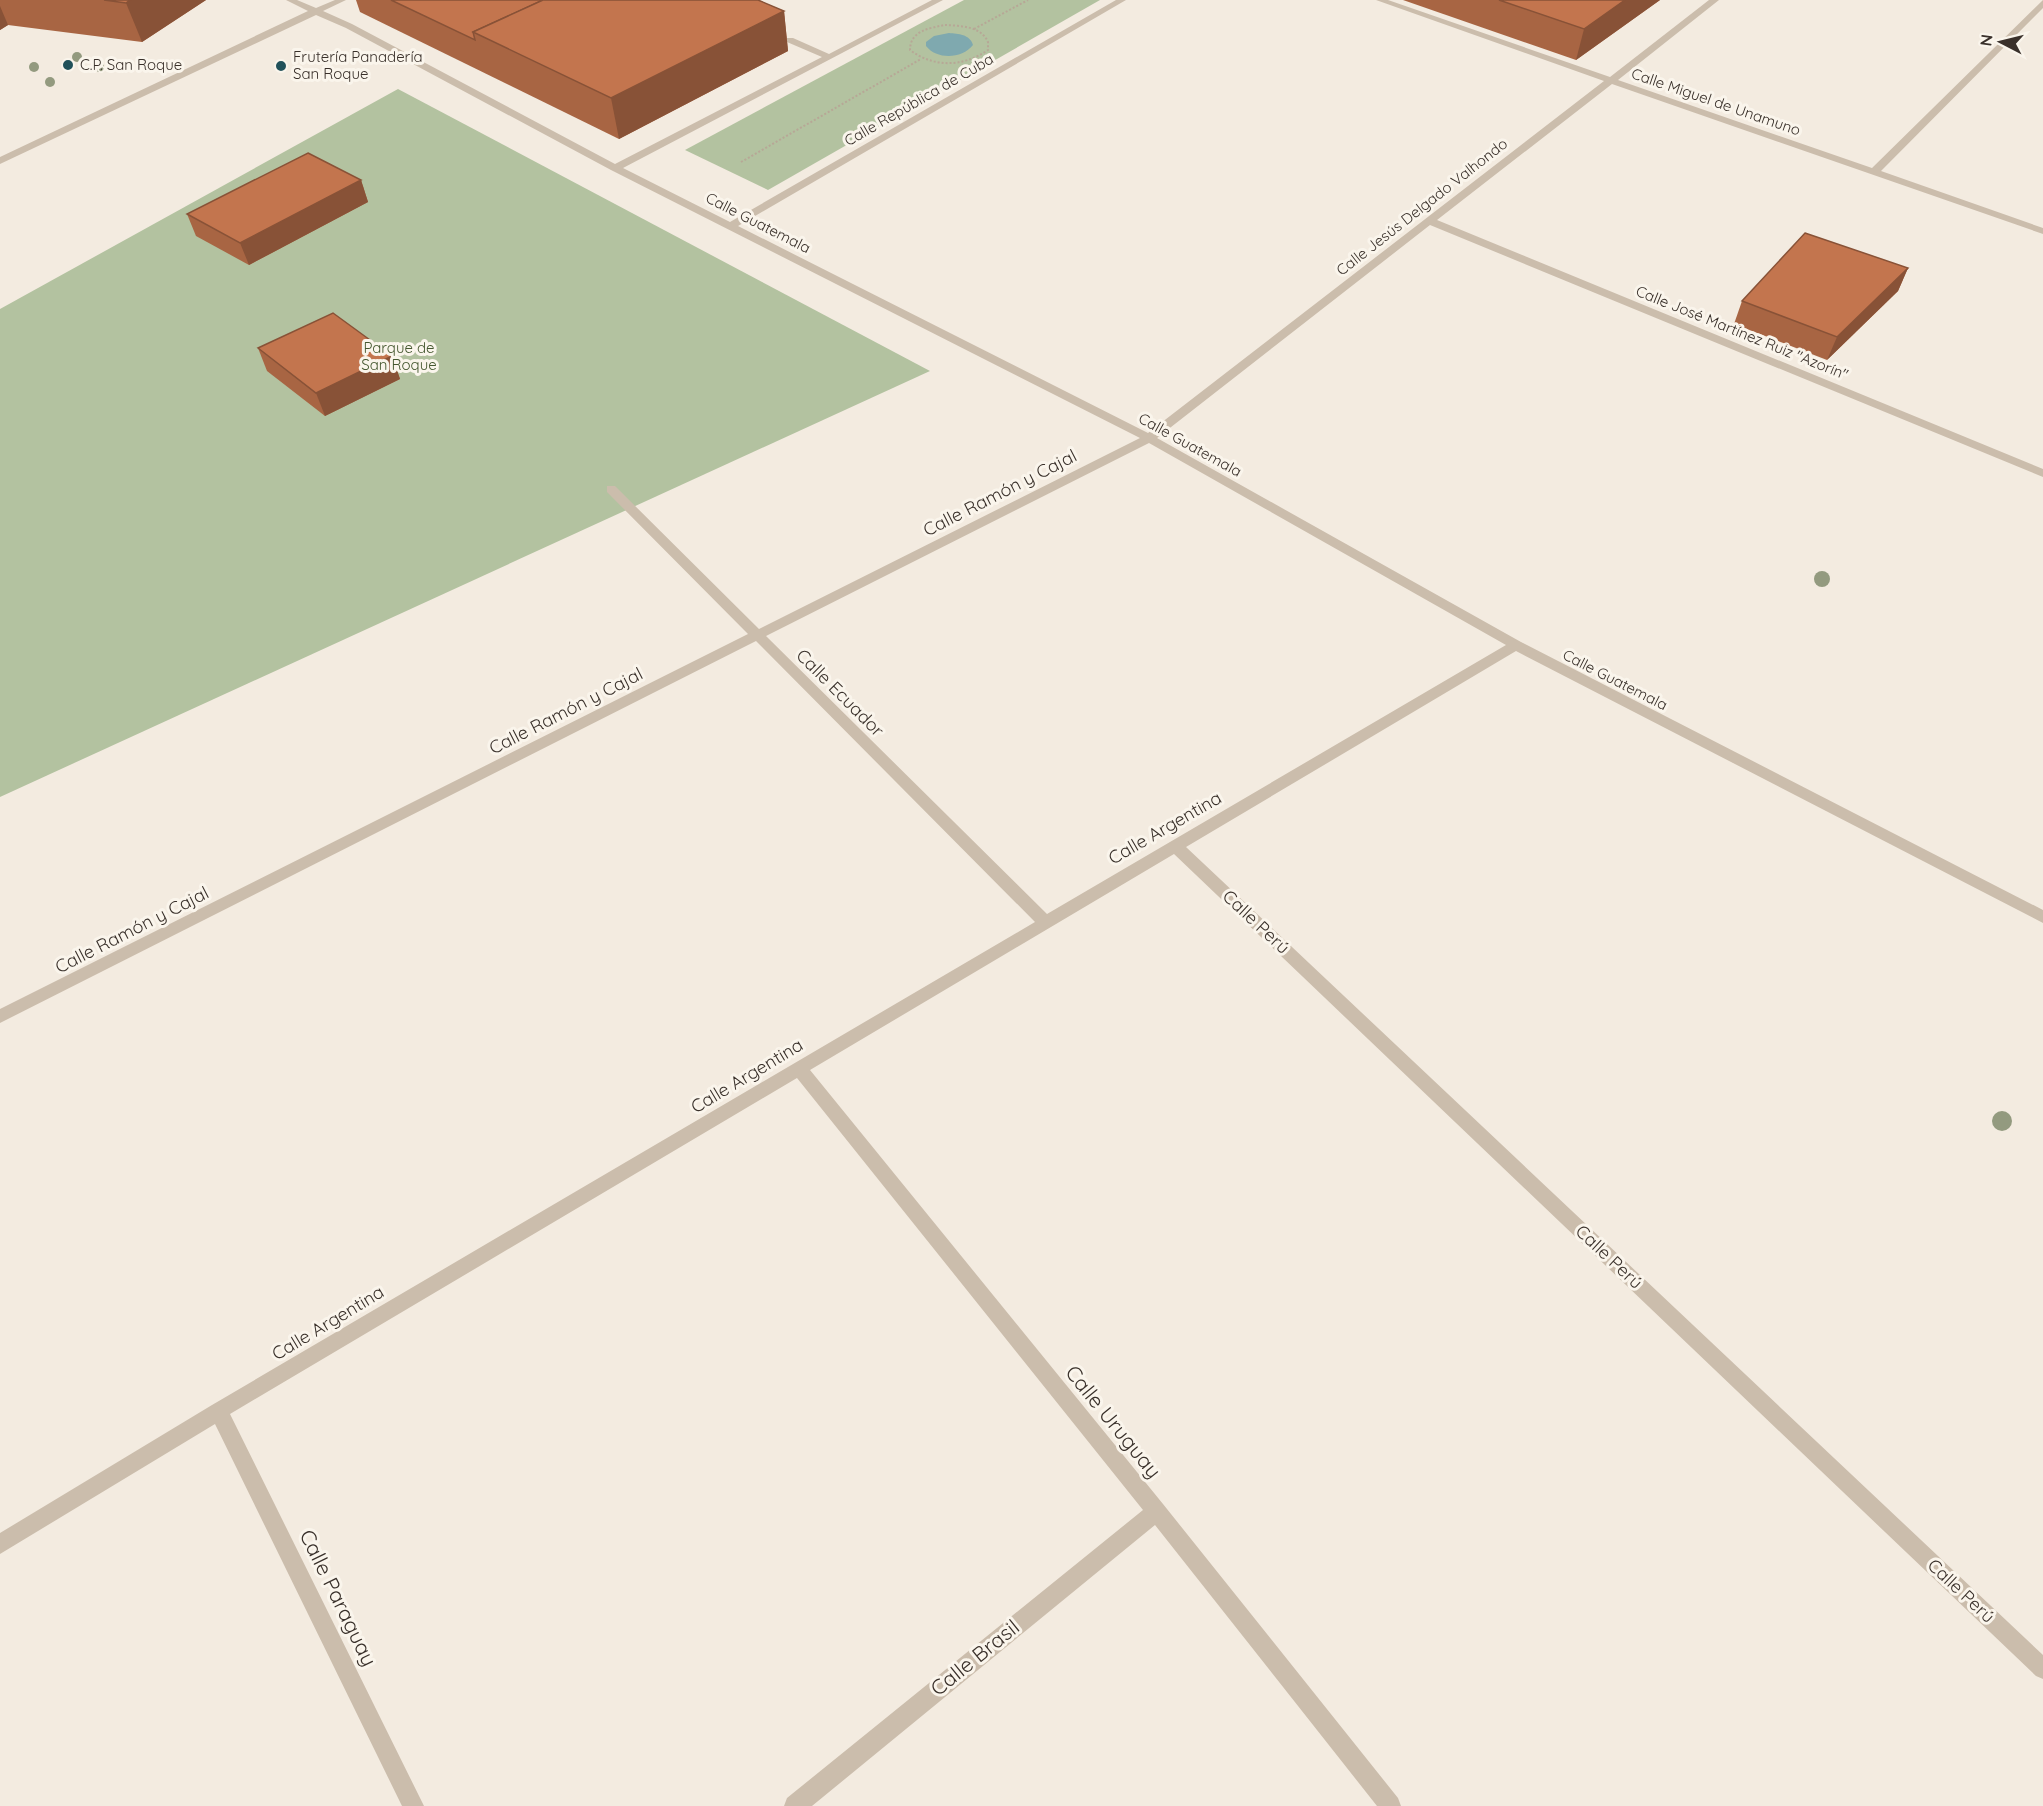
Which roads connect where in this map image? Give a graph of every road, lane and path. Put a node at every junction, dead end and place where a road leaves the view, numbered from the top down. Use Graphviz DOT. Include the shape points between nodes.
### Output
graph roads {
  1 [pos="290,0"];
  2 [pos="342,0"];
  3 [pos="939,0"];
  4 [pos="1028,0"];
  5 [pos="1122,0"];
  6 [pos="1380,0"];
  7 [pos="1715,0"];
  8 [pos="2043,3"];
  9 [pos="318,10"];
  10 [pos="974,29"];
  11 [pos="790,40"];
  12 [pos="829,57"];
  13 [pos="921,58"];
  14 [pos="1609,81"];
  15 [pos="0,161"];
  16 [pos="741,162"];
  17 [pos="615,168"];
  18 [pos="1873,173"];
  19 [pos="1429,220"];
  20 [pos="731,226"];
  21 [pos="2043,231"];
  22 [pos="1149,438"];
  23 [pos="2043,473"];
  24 [pos="610,489"];
  25 [pos="758,635"];
  26 [pos="1516,645"];
  27 [pos="1174,845"];
  28 [pos="2043,917"];
  29 [pos="1045,922"];
  30 [pos="0,1016"];
  31 [pos="799,1068"];
  32 [pos="219,1410"];
  33 [pos="1156,1511"];
  34 [pos="0,1544"];
  35 [pos="2043,1669"];
  36 [pos="413,1806"];
  37 [pos="795,1806"];
  38 [pos="1390,1806"];
  1 -- 9 [label="street, Calle Guatemala"];
  2 -- 9 [label="street"];
  3 -- 12 [label="street"];
  4 -- 10 [label="path"];
  5 -- 20 [label="street, Calle República de Cuba"];
  6 -- 14 [label="street, Calle Miguel de Unamuno"];
  7 -- 14 [label="street, Calle Jesús Delgado Valhondo"];
  8 -- 18 [label="street"];
  9 -- 15 [label="street"];
  9 -- 17 [label="street, Calle Guatemala"];
  10 -- 13 [label="path" via="945,26 921,31 909,43 910,50"];
  10 -- 13 [label="path" via="990,44 982,55 949,64"];
  11 -- 12 [label="street"];
  12 -- 17 [label="street"];
  13 -- 16 [label="path"];
  14 -- 18 [label="street, Calle Miguel de Unamuno"];
  14 -- 19 [label="street, Calle Jesús Delgado Valhondo"];
  17 -- 20 [label="street, Calle Guatemala"];
  18 -- 21 [label="street, Calle Miguel de Unamuno"];
  19 -- 22 [label="street, Calle Jesús Delgado Valhondo"];
  19 -- 23 [label="street, Calle José Martínez Ruiz \"Azorín\""];
  20 -- 22 [label="street, Calle Guatemala"];
  22 -- 25 [label="street, Calle Ramón y Cajal"];
  22 -- 26 [label="street, Calle Guatemala"];
  24 -- 25 [label="street, Calle Ecuador"];
  25 -- 29 [label="street, Calle Ecuador"];
  25 -- 30 [label="street, Calle Ramón y Cajal"];
  26 -- 27 [label="street, Calle Argentina"];
  26 -- 28 [label="street, Calle Guatemala"];
  27 -- 29 [label="street, Calle Argentina"];
  27 -- 35 [label="street, Calle Perú"];
  29 -- 31 [label="street, Calle Argentina"];
  31 -- 32 [label="street, Calle Argentina"];
  31 -- 33 [label="street, Calle Uruguay"];
  32 -- 34 [label="street, Calle Argentina"];
  32 -- 36 [label="street, Calle Paraguay"];
  33 -- 37 [label="street, Calle Brasil"];
  33 -- 38 [label="street, Calle Uruguay"];
}
